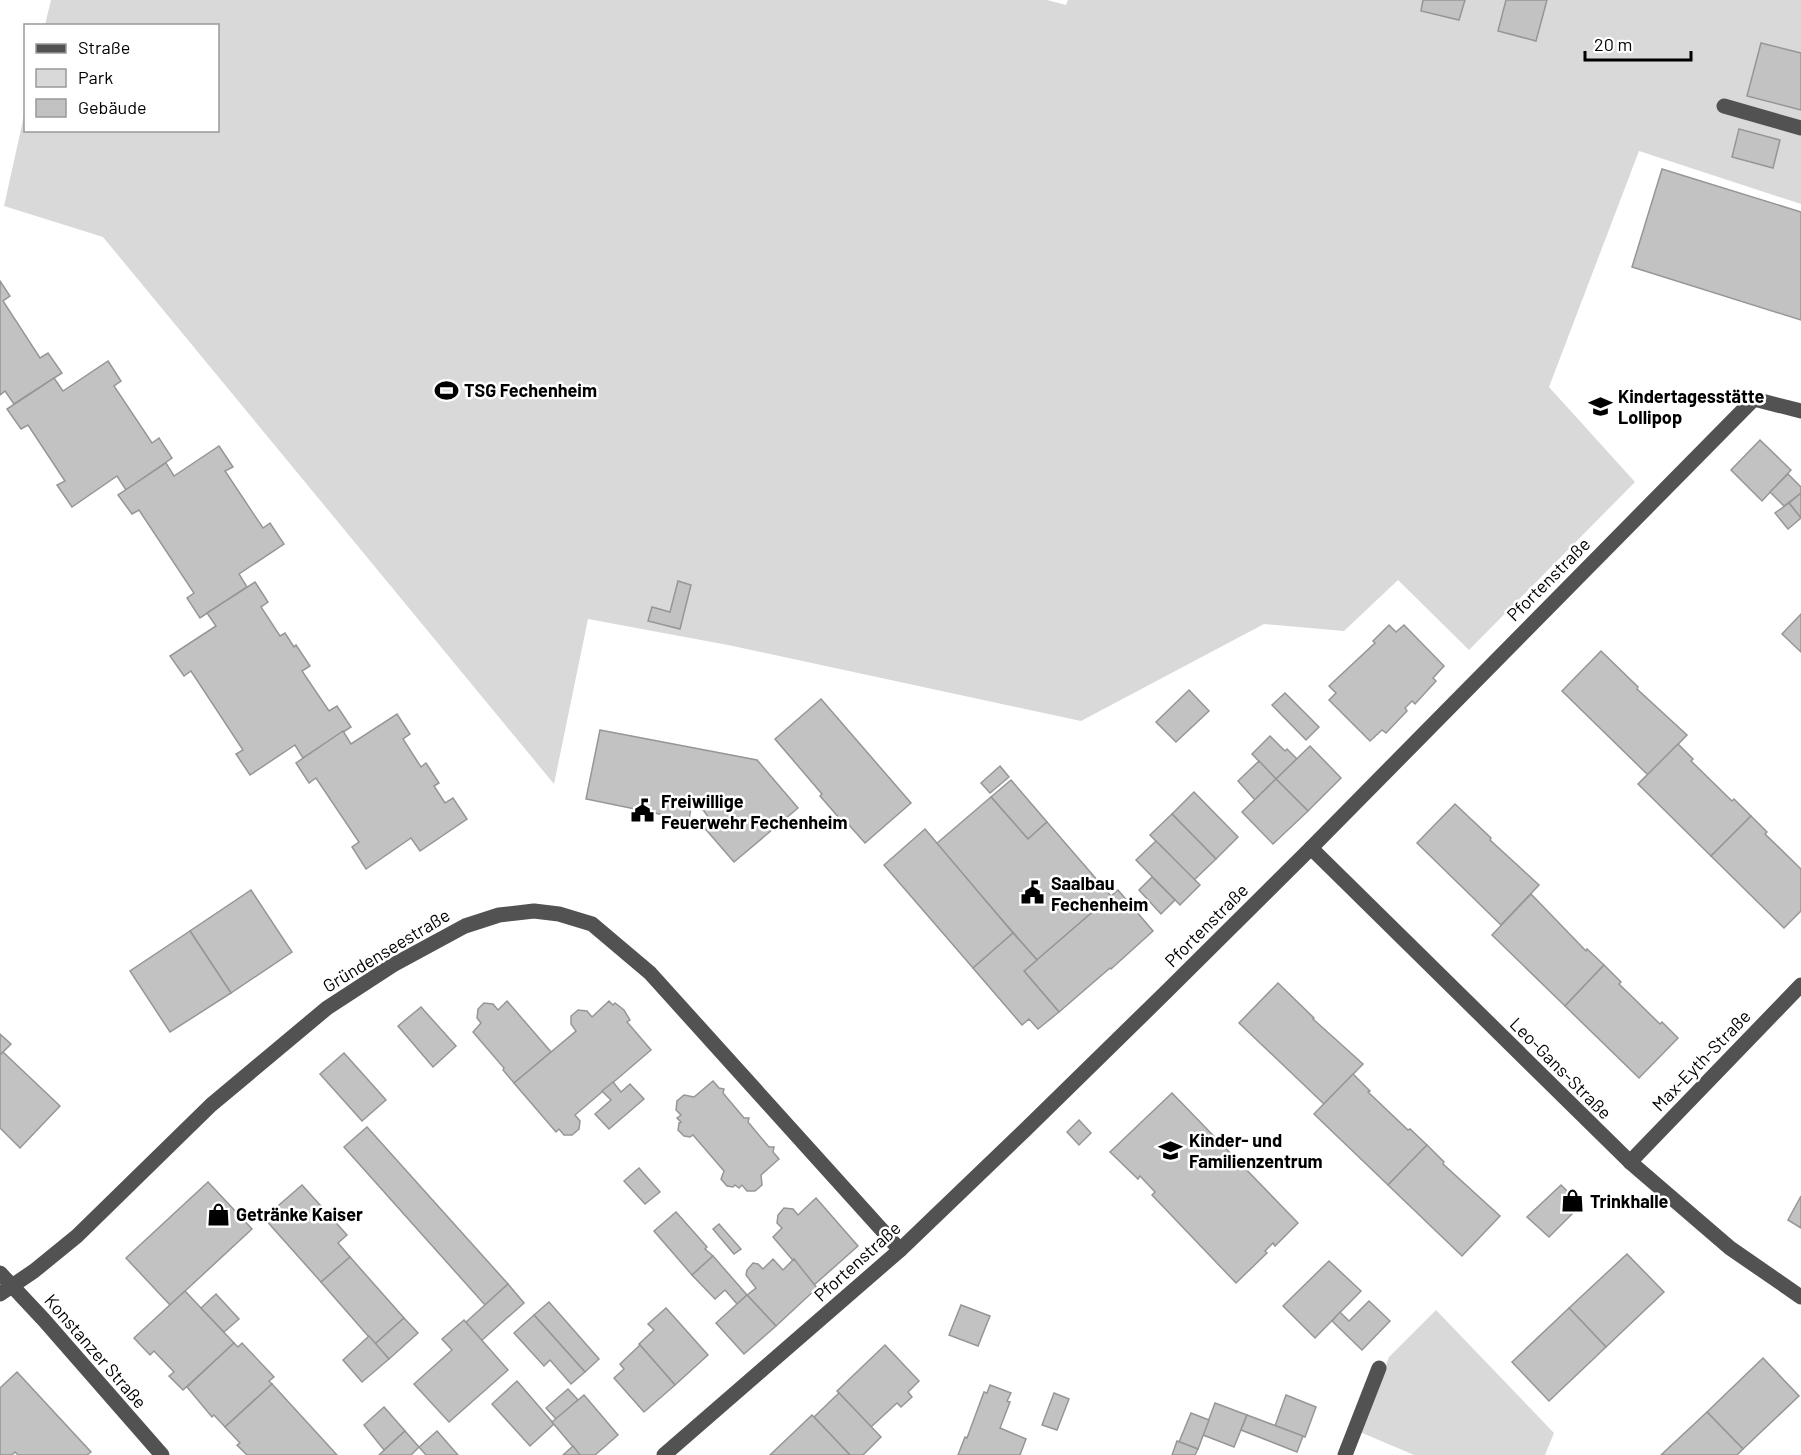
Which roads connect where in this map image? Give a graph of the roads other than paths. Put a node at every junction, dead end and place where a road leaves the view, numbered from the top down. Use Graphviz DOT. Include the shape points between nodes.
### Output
graph roads {
  1 [pos="1724,106"];
  2 [pos="1801,128"];
  3 [pos="1801,411"];
  4 [pos="1311,848"];
  5 [pos="1801,985"];
  6 [pos="1630,1162"];
  7 [pos="900,1250"];
  8 [pos="0,1273"];
  9 [pos="6,1290"];
  10 [pos="1801,1297"];
  11 [pos="1378,1368"];
  12 [pos="162,1455"];
  13 [pos="664,1455"];
  14 [pos="1345,1455"];
  1 -- 2 [label="street"];
  3 -- 4 [label="street, Pfortenstraße" via="1754,399"];
  4 -- 6 [label="street, Leo-Gans-Straße"];
  4 -- 7 [label="street, Pfortenstraße"];
  5 -- 6 [label="street, Max-Eyth-Straße"];
  6 -- 10 [label="street, Leo-Gans-Straße" via="1730,1248"];
  7 -- 9 [label="street, Gründenseestraße" via="650,973 592,924 534,911 499,915 465,926 393,965 327,1008 211,1105 77,1236"];
  7 -- 13 [label="street, Pfortenstraße"];
  8 -- 9 [label="street, Konstanzer Straße"];
  9 -- 12 [label="street, Konstanzer Straße"];
  11 -- 14 [label="street"];
}
